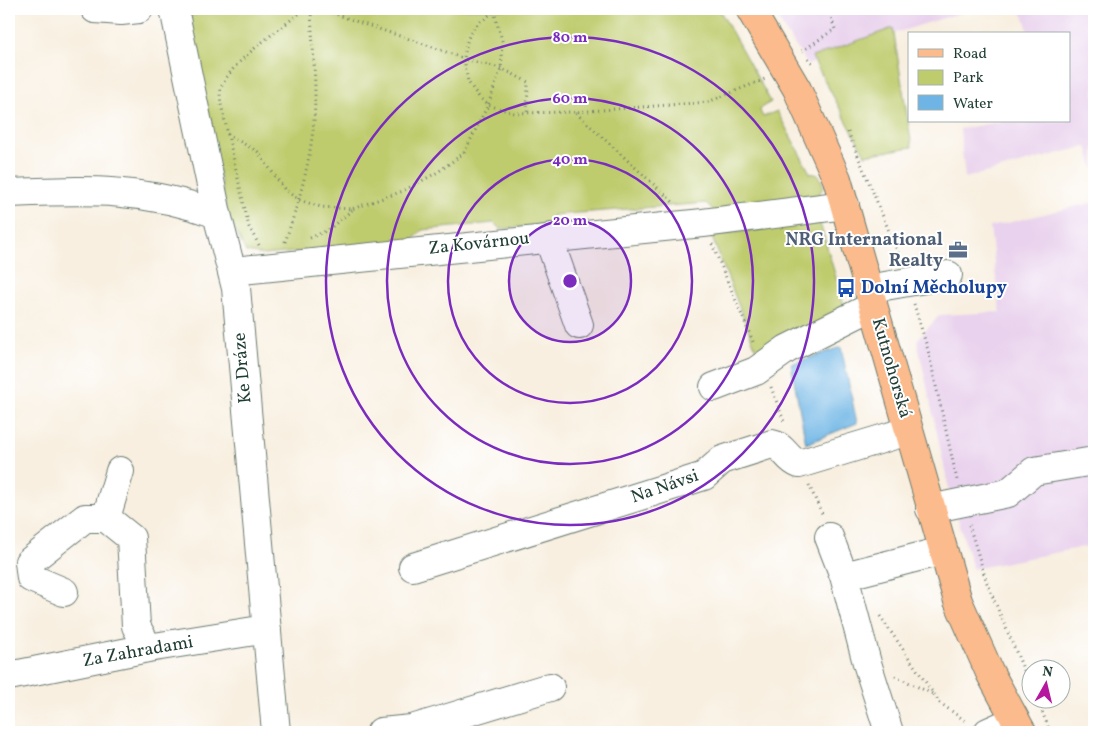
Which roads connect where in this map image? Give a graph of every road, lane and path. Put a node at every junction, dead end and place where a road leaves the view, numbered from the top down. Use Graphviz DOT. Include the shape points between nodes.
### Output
graph roads {
  1 [pos="95,9"];
  2 [pos="139,9"];
  3 [pos="174,9"];
  4 [pos="305,9"];
  5 [pos="311,9"];
  6 [pos="323,9"];
  7 [pos="497,9"];
  8 [pos="750,9"];
  9 [pos="828,9"];
  10 [pos="494,12"];
  11 [pos="797,44"];
  12 [pos="464,59"];
  13 [pos="501,68"];
  14 [pos="785,69"];
  15 [pos="488,105"];
  16 [pos="575,112"];
  17 [pos="527,114"];
  18 [pos="848,132"];
  19 [pos="228,134"];
  20 [pos="9,193"];
  21 [pos="300,200"];
  22 [pos="845,205"];
  23 [pos="352,209"];
  24 [pos="217,214"];
  25 [pos="685,223"];
  26 [pos="552,236"];
  27 [pos="305,240"];
  28 [pos="272,259"];
  29 [pos="233,271"];
  30 [pos="948,275"];
  31 [pos="908,284"];
  32 [pos="871,297"];
  33 [pos="578,325"];
  34 [pos="714,386"];
  35 [pos="908,431"];
  36 [pos="1094,461"];
  37 [pos="120,471"];
  38 [pos="962,504"];
  39 [pos="930,509"];
  40 [pos="106,518"];
  41 [pos="829,537"];
  42 [pos="942,551"];
  43 [pos="413,567"];
  44 [pos="19,570"];
  45 [pos="844,576"];
  46 [pos="64,592"];
  47 [pos="879,615"];
  48 [pos="267,629"];
  49 [pos="148,648"];
  50 [pos="1020,662"];
  51 [pos="867,663"];
  52 [pos="9,676"];
  53 [pos="550,687"];
  54 [pos="935,695"];
  55 [pos="1042,708"];
  56 [pos="1018,726"];
  57 [pos="276,732"];
  58 [pos="381,732"];
  59 [pos="889,732"];
  60 [pos="989,732"];
  61 [pos="1050,732"];
  1 -- 2 [label="street"];
  3 -- 24 [label="street, Ke Dráze"];
  4 -- 19 [label="path" via="249,54 224,81 220,104"];
  5 -- 21 [label="path" via="315,98"];
  6 -- 12 [label="path"];
  7 -- 10 [label="path"];
  8 -- 14 [label="main road, Kutnohorská"];
  9 -- 11 [label="path" via="835,29 802,51"];
  10 -- 12 [label="path" via="477,24 466,38"];
  10 -- 13 [label="path" via="503,44"];
  12 -- 13 [label="path"];
  12 -- 15 [label="path" via="468,82"];
  13 -- 15 [label="path"];
  13 -- 17 [label="path" via="528,82"];
  14 -- 16 [label="path" via="708,102"];
  14 -- 22 [label="main road, Kutnohorská" via="817,131"];
  15 -- 17 [label="path"];
  15 -- 23 [label="path" via="464,153 403,191"];
  16 -- 17 [label="path"];
  16 -- 25 [label="path" via="684,212"];
  18 -- 31 [label="path"];
  19 -- 21 [label="path" via="258,152 285,190"];
  19 -- 28 [label="path" via="249,226 263,252"];
  20 -- 24 [label="street" via="137,193 167,198"];
  21 -- 23 [label="path" via="320,207"];
  21 -- 28 [label="path" via="282,251"];
  22 -- 25 [label="street, Za Kovárnou"];
  22 -- 32 [label="main road, Kutnohorská"];
  23 -- 27 [label="path" via="328,230"];
  24 -- 29 [label="street, Ke Dráze"];
  25 -- 26 [label="street, Za Kovárnou"];
  26 -- 28 [label="street, Za Kovárnou"];
  26 -- 33 [label="street" via="553,251"];
  28 -- 29 [label="street, Za Kovárnou"];
  29 -- 48 [label="street, Ke Dráze"];
  30 -- 31 [label="street"];
  31 -- 32 [label="street"];
  31 -- 38 [label="path" via="928,350"];
  32 -- 34 [label="street" via="756,370"];
  32 -- 35 [label="main road, Kutnohorská"];
  35 -- 39 [label="main road, Kutnohorská"];
  35 -- 43 [label="street, Na Návsi" via="799,464 772,444 722,460 704,476"];
  36 -- 38 [label="street" via="1034,471 1008,493"];
  37 -- 40 [label="street"];
  38 -- 39 [label="street"];
  38 -- 50 [label="path" via="987,584"];
  39 -- 42 [label="main road, Kutnohorská"];
  40 -- 44 [label="street" via="85,518"];
  40 -- 49 [label="street" via="131,538 136,626"];
  41 -- 45 [label="street"];
  42 -- 45 [label="street"];
  42 -- 56 [label="main road, Kutnohorská" via="958,601"];
  44 -- 46 [label="street"];
  45 -- 51 [label="street"];
  47 -- 54 [label="path"];
  48 -- 49 [label="street, Za Zahradami"];
  48 -- 57 [label="street, Ke Dráze"];
  49 -- 52 [label="street, Za Zahradami"];
  51 -- 54 [label="path"];
  51 -- 59 [label="street"];
  53 -- 58 [label="street" via="412,729"];
  54 -- 60 [label="path" via="951,712"];
  55 -- 61 [label="path"];
  56 -- 60 [label="street"];
}
